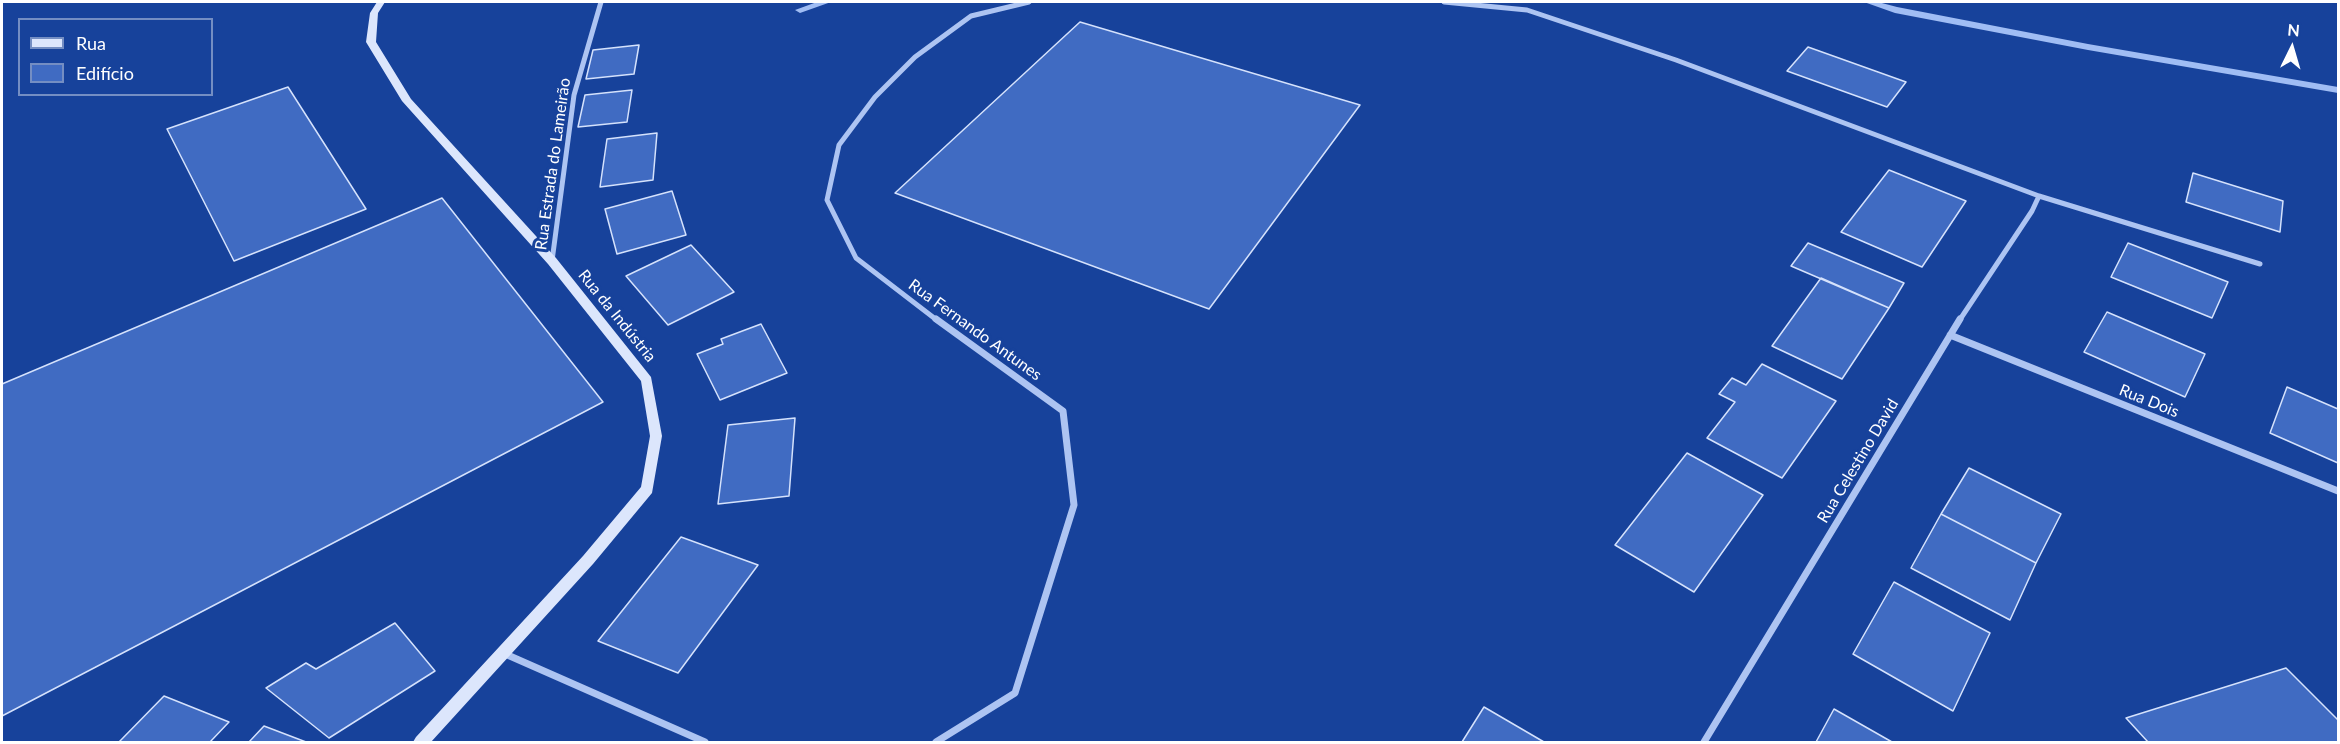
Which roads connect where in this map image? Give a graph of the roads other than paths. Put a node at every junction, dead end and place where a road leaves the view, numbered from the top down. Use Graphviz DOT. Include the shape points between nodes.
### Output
graph roads {
  1 [pos="381,2"];
  2 [pos="601,2"];
  3 [pos="1029,2"];
  4 [pos="1444,2"];
  5 [pos="2039,196"];
  6 [pos="552,261"];
  7 [pos="2260,264"];
  8 [pos="1950,335"];
  9 [pos="2338,491"];
  10 [pos="503,653"];
  11 [pos="421,742"];
  12 [pos="705,742"];
  13 [pos="936,742"];
  14 [pos="1704,742"];
  1 -- 6 [label="street, Rua da Indústria" via="374,13 371,42 407,101"];
  2 -- 6 [label="street, Rua Estrada do Lameirão" via="574,95"];
  3 -- 13 [label="street, Rua Fernando Antunes" via="971,16 915,57 875,97 840,145 827,200 856,258 1063,411 1074,505 1015,693"];
  4 -- 5 [label="street" via="1527,10 1676,60"];
  5 -- 7 [label="street"];
  5 -- 8 [label="street, Rua Celestino David"];
  6 -- 10 [label="street, Rua da Indústria" via="647,380 656,436 647,489"];
  8 -- 9 [label="street, Rua Dois"];
  8 -- 14 [label="street, Rua Celestino David"];
  10 -- 11 [label="street, Rua da Indústria"];
  10 -- 12 [label="street"];
}
